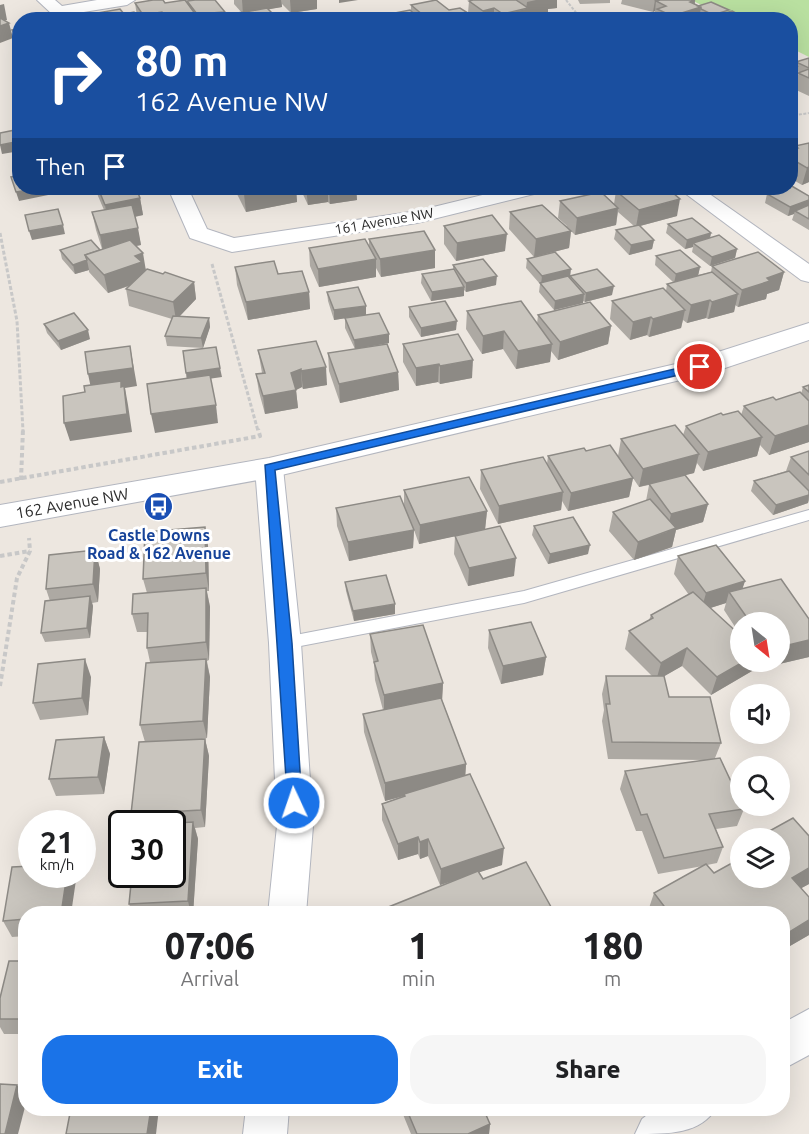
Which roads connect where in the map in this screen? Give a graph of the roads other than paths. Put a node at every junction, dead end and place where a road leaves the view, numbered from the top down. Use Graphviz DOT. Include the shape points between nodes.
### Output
graph roads {
  1 [pos="45,0"];
  2 [pos="127,0"];
  3 [pos="181,195"];
  4 [pos="507,195"];
  5 [pos="698,195"];
  6 [pos="809,275"];
  7 [pos="809,331"];
  8 [pos="269,468"];
  9 [pos="13,513"];
  10 [pos="809,515"];
  11 [pos="285,643"];
  12 [pos="288,906"];
  13 [pos="809,1030"];
  14 [pos="790,1043"];
  15 [pos="266,1116"];
  16 [pos="683,1116"];
  17 [pos="265,1134"];
  18 [pos="657,1134"];
  1 -- 2 [label="street" via="59,11"];
  3 -- 4 [label="street, 161 Avenue NW" via="198,233 232,245 417,217"];
  5 -- 6 [label="street"];
  7 -- 8 [label="street, 162 Avenue NW" via="700,367"];
  8 -- 9 [label="street, 162 Avenue NW"];
  8 -- 11 [label="street"];
  10 -- 11 [label="lane" via="524,597"];
  11 -- 12 [label="street" via="295,826"];
  13 -- 14 [label="street"];
  15 -- 17 [label="street"];
  16 -- 18 [label="street"];
}
